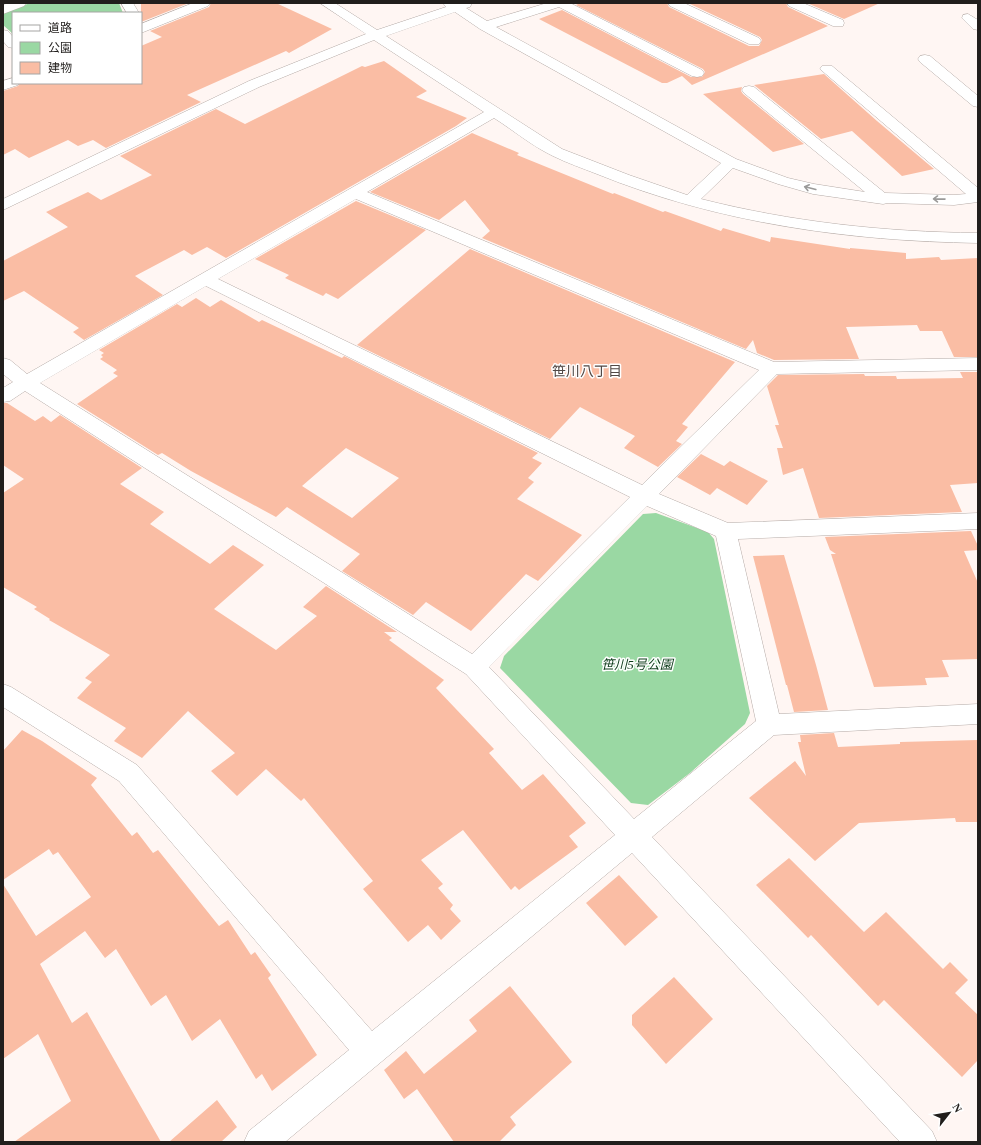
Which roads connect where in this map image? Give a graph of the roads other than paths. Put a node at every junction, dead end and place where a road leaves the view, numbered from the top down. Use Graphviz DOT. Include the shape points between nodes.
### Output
graph roads {
  1 [pos="20,3"];
  2 [pos="127,3"];
  3 [pos="204,3"];
  4 [pos="326,3"];
  5 [pos="469,3"];
  6 [pos="560,3"];
  7 [pos="674,3"];
  8 [pos="793,3"];
  9 [pos="452,5"];
  10 [pos="3,10"];
  11 [pos="132,12"];
  12 [pos="838,23"];
  13 [pos="485,26"];
  14 [pos="142,28"];
  15 [pos="3,34"];
  16 [pos="375,35"];
  17 [pos="754,41"];
  18 [pos="12,43"];
  19 [pos="925,59"];
  20 [pos="828,69"];
  21 [pos="697,73"];
  22 [pos="749,90"];
  23 [pos="978,103"];
  24 [pos="494,112"];
  25 [pos="731,162"];
  26 [pos="356,193"];
  27 [pos="978,197"];
  28 [pos="883,199"];
  29 [pos="690,201"];
  30 [pos="3,205"];
  31 [pos="978,238"];
  32 [pos="206,279"];
  33 [pos="3,364"];
  34 [pos="978,364"];
  35 [pos="772,368"];
  36 [pos="26,383"];
  37 [pos="3,396"];
  38 [pos="646,496"];
  39 [pos="978,521"];
  40 [pos="726,531"];
  41 [pos="474,667"];
  42 [pos="3,694"];
  43 [pos="978,714"];
  44 [pos="769,725"];
  45 [pos="633,836"];
  46 [pos="371,1052"];
  47 [pos="260,1142"];
  48 [pos="921,1142"];
  1 -- 10 [label="street"];
  2 -- 11 [label="street"];
  3 -- 14 [label="street"];
  4 -- 16 [label="street"];
  5 -- 9 [label="street"];
  6 -- 13 [label="street"];
  6 -- 21 [label="street"];
  7 -- 17 [label="street"];
  8 -- 12 [label="street"];
  9 -- 13 [label="street"];
  9 -- 16 [label="street"];
  13 -- 25 [label="street"];
  15 -- 18 [label="street"];
  16 -- 24 [label="street"];
  16 -- 30 [label="street" via="254,84"];
  19 -- 23 [label="street"];
  20 -- 27 [label="street"];
  22 -- 28 [label="street"];
  24 -- 26 [label="street"];
  24 -- 29 [label="street" via="557,152 599,170"];
  28 -- 25 [label="street, one-way" via="813,189"];
  25 -- 29 [label="street"];
  26 -- 32 [label="street"];
  26 -- 35 [label="street"];
  27 -- 28 [label="street, one-way" via="954,200"];
  29 -- 31 [label="street" via="736,212 841,230"];
  32 -- 36 [label="street"];
  32 -- 38 [label="street"];
  33 -- 36 [label="street"];
  34 -- 35 [label="street"];
  35 -- 38 [label="street"];
  36 -- 37 [label="street"];
  36 -- 41 [label="street"];
  38 -- 40 [label="street"];
  38 -- 41 [label="street"];
  39 -- 40 [label="street"];
  40 -- 44 [label="street"];
  41 -- 45 [label="street"];
  42 -- 46 [label="street" via="128,774"];
  43 -- 44 [label="street"];
  44 -- 45 [label="street"];
  45 -- 46 [label="street"];
  45 -- 48 [label="street"];
  46 -- 47 [label="street"];
}
